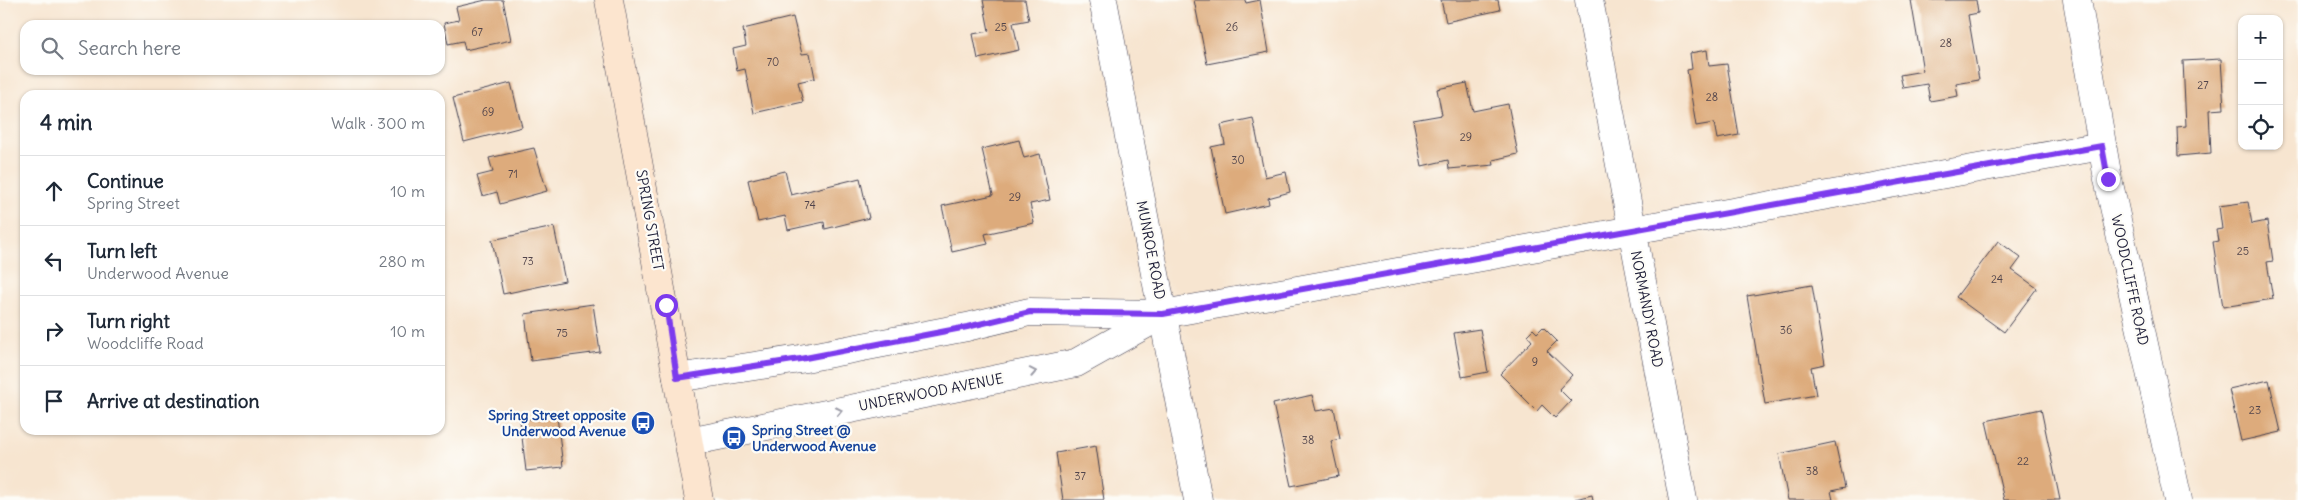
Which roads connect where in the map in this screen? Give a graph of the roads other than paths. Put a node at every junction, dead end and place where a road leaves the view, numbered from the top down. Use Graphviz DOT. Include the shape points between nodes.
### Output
graph roads {
  1 [pos="609,0"];
  2 [pos="1103,0"];
  3 [pos="1589,0"];
  4 [pos="2077,0"];
  5 [pos="2102,146"];
  6 [pos="1632,230"];
  7 [pos="1163,314"];
  8 [pos="677,378"];
  9 [pos="689,442"];
  10 [pos="699,500"];
  11 [pos="1198,500"];
  12 [pos="1683,500"];
  13 [pos="2178,500"];
  1 -- 8 [label="main road, SPRING STREET"];
  2 -- 7 [label="street, MUNROE ROAD"];
  3 -- 6 [label="street, NORMANDY ROAD"];
  4 -- 5 [label="street, WOODCLIFFE ROAD"];
  5 -- 6 [label="street, UNDERWOOD AVENUE"];
  5 -- 13 [label="street, WOODCLIFFE ROAD"];
  6 -- 7 [label="street, UNDERWOOD AVENUE"];
  6 -- 12 [label="street, NORMANDY ROAD"];
  7 -- 8 [label="street, UNDERWOOD AVENUE" via="1030,312 800,359"];
  9 -- 7 [label="street, UNDERWOOD AVENUE, one-way" via="1076,363"];
  7 -- 11 [label="street, MUNROE ROAD"];
  8 -- 9 [label="main road, SPRING STREET"];
  9 -- 10 [label="main road, SPRING STREET"];
}
